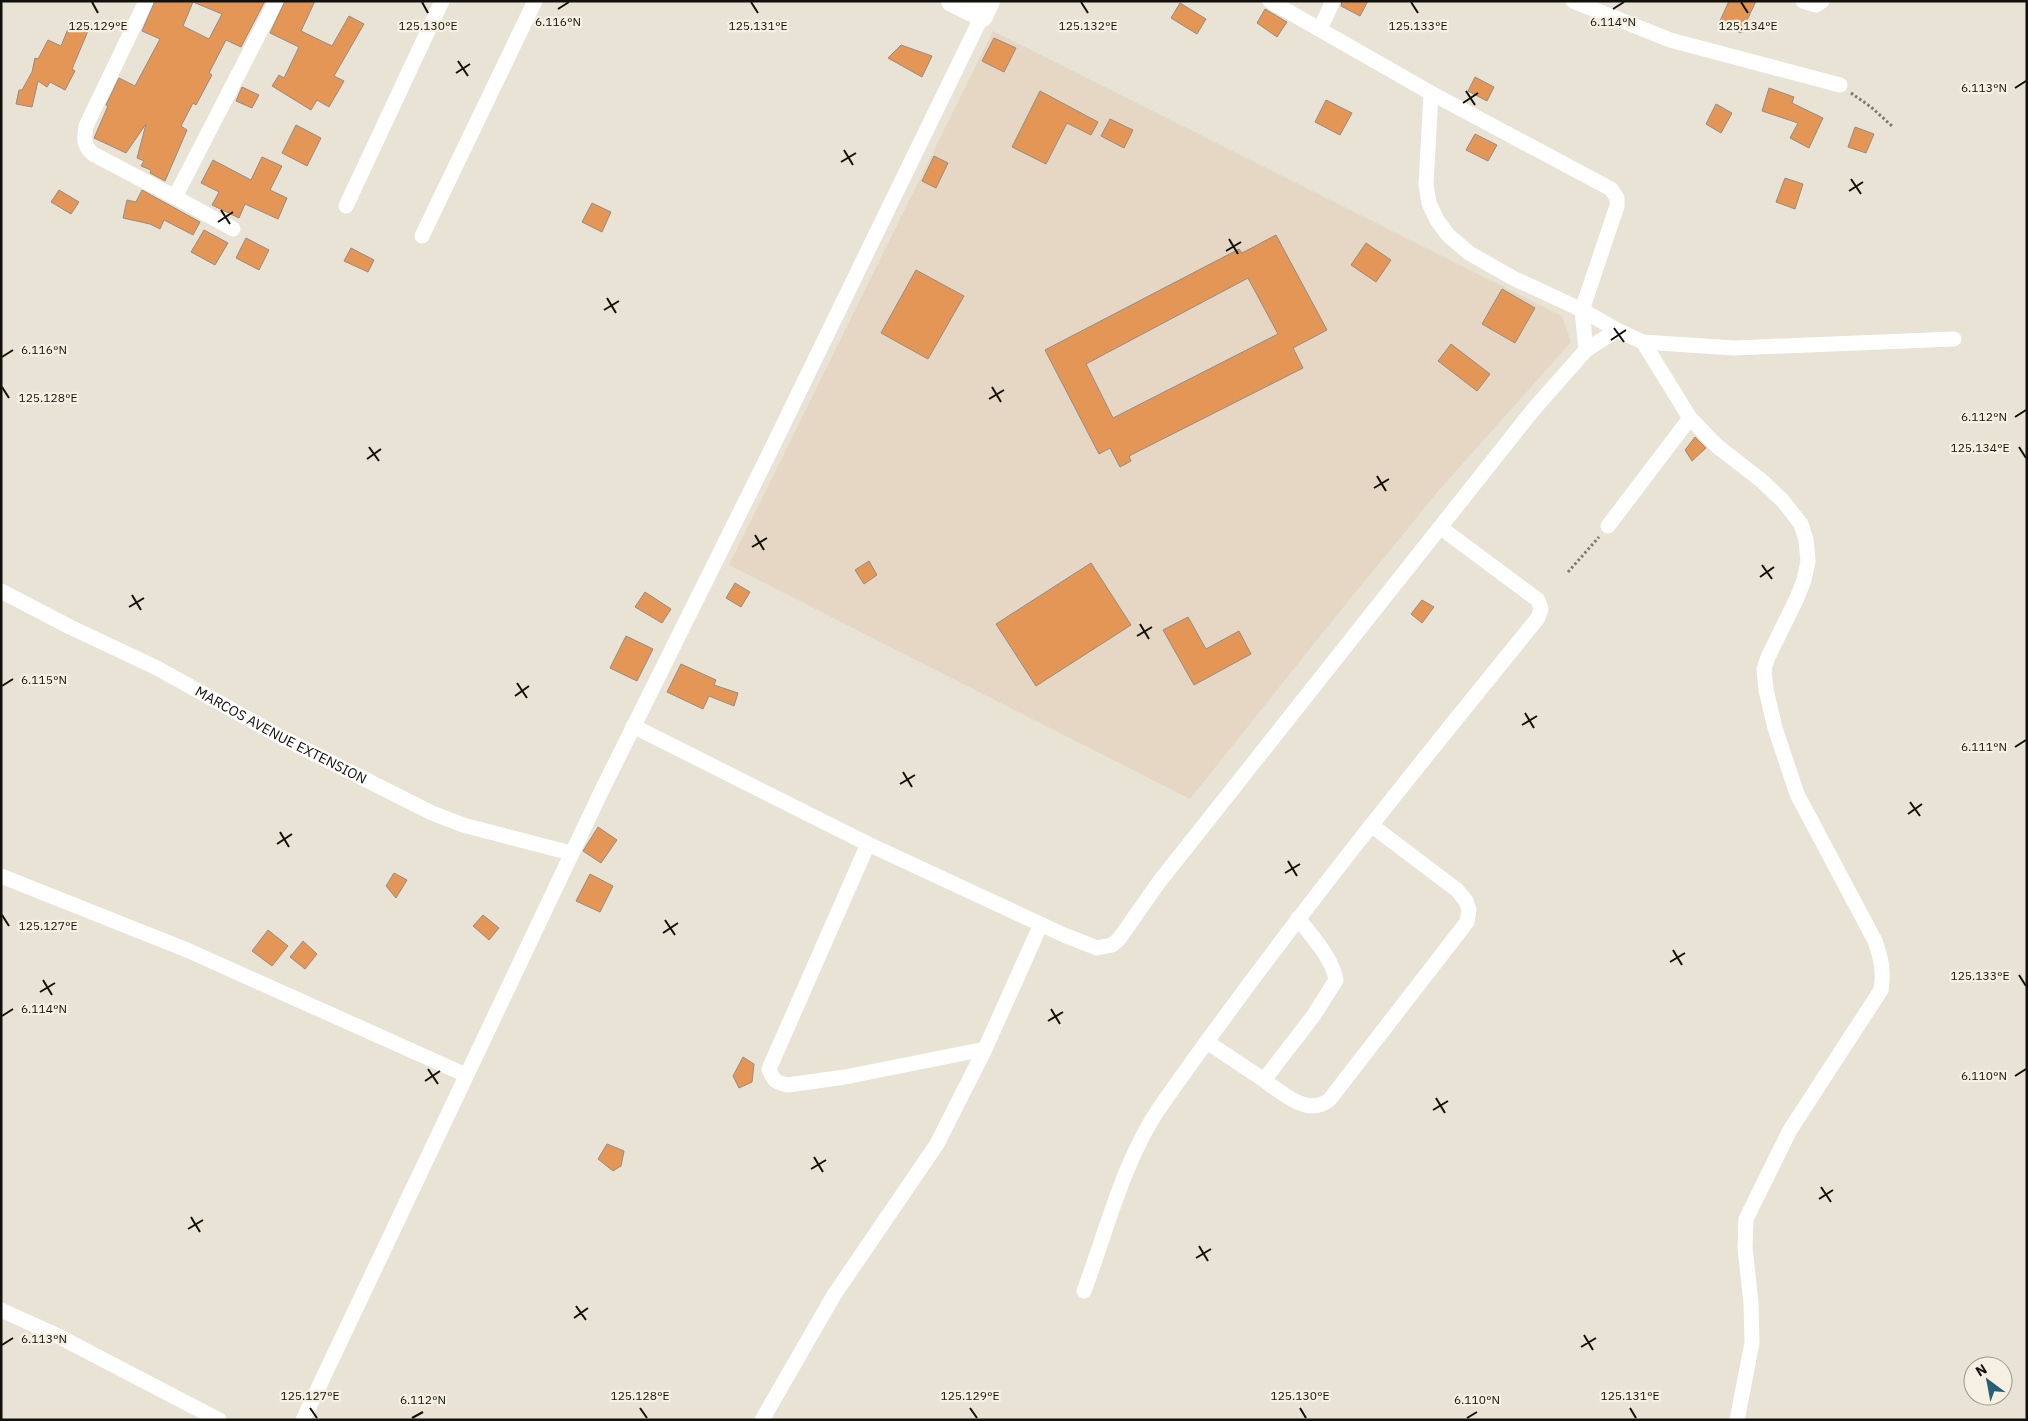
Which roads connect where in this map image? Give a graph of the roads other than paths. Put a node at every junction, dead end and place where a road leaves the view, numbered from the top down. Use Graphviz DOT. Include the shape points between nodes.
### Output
graph roads {
  1 [pos="146,1"];
  2 [pos="276,1"];
  3 [pos="442,1"];
  4 [pos="535,1"];
  5 [pos="952,1"];
  6 [pos="1270,1"];
  7 [pos="1333,1"];
  8 [pos="1573,1"];
  9 [pos="1803,1"];
  10 [pos="1822,1"];
  11 [pos="985,8"];
  12 [pos="1320,29"];
  13 [pos="1840,85"];
  14 [pos="1432,93"];
  15 [pos="175,197"];
  16 [pos="346,206"];
  17 [pos="233,229"];
  18 [pos="422,236"];
  19 [pos="1582,310"];
  20 [pos="1617,330"];
  21 [pos="1954,340"];
  22 [pos="1643,342"];
  23 [pos="1586,350"];
  24 [pos="1690,418"];
  25 [pos="1608,526"];
  26 [pos="1441,528"];
  27 [pos="1,591"];
  28 [pos="634,726"];
  29 [pos="1371,825"];
  30 [pos="868,844"];
  31 [pos="571,853"];
  32 [pos="1,876"];
  33 [pos="1298,918"];
  34 [pos="1040,924"];
  35 [pos="1207,1042"];
  36 [pos="985,1049"];
  37 [pos="466,1076"];
  38 [pos="1264,1080"];
  39 [pos="1084,1291"];
  40 [pos="1,1310"];
  41 [pos="219,1420"];
  42 [pos="303,1420"];
  43 [pos="762,1420"];
  44 [pos="1737,1420"];
  1 -- 15 [label="street" via="86,126 83,141 93,154"];
  2 -- 15 [label="street"];
  3 -- 16 [label="street"];
  4 -- 18 [label="street"];
  5 -- 11 [label="street"];
  6 -- 12 [label="street"];
  7 -- 12 [label="street"];
  8 -- 13 [label="street" via="1670,40"];
  9 -- 10 [label="street" via="1816,5"];
  11 -- 28 [label="street"];
  12 -- 14 [label="street"];
  14 -- 19 [label="street" via="1426,185 1429,203 1443,228 1469,253 1513,278"];
  14 -- 19 [label="street" via="1611,189 1617,198 1617,206"];
  15 -- 17 [label="street"];
  19 -- 20 [label="street"];
  19 -- 23 [label="street"];
  20 -- 22 [label="street"];
  20 -- 23 [label="street"];
  21 -- 22 [label="street" via="1734,348"];
  22 -- 24 [label="street"];
  23 -- 26 [label="street" via="1533,410"];
  24 -- 25 [label="street"];
  24 -- 44 [label="street" via="1717,446 1783,500 1801,524 1808,562 1797,598 1764,669 1766,690 1775,728 1798,794 1875,941 1884,976 1877,997 1790,1130 1746,1219 1752,1343"];
  26 -- 29 [label="street" via="1538,600 1538,618"];
  26 -- 34 [label="street" via="1159,882 1119,939 1112,945 1097,948"];
  27 -- 31 [label="street, MARCOS AVENUE EXTENSION" via="157,668 281,737 432,813"];
  28 -- 30 [label="street"];
  28 -- 31 [label="street"];
  29 -- 33 [label="street"];
  29 -- 38 [label="street" via="1457,890 1469,910 1467,922 1323,1105 1299,1103"];
  30 -- 34 [label="street"];
  30 -- 36 [label="street" via="769,1069 772,1079 788,1085 845,1077"];
  31 -- 37 [label="street"];
  32 -- 37 [label="street" via="188,950"];
  33 -- 35 [label="street"];
  33 -- 38 [label="street" via="1327,958 1336,980 1314,1015"];
  34 -- 36 [label="street"];
  35 -- 38 [label="street"];
  35 -- 39 [label="street" via="1146,1129 1128,1167"];
  36 -- 43 [label="street" via="937,1144 839,1288"];
  37 -- 42 [label="street"];
  40 -- 41 [label="street"];
}
